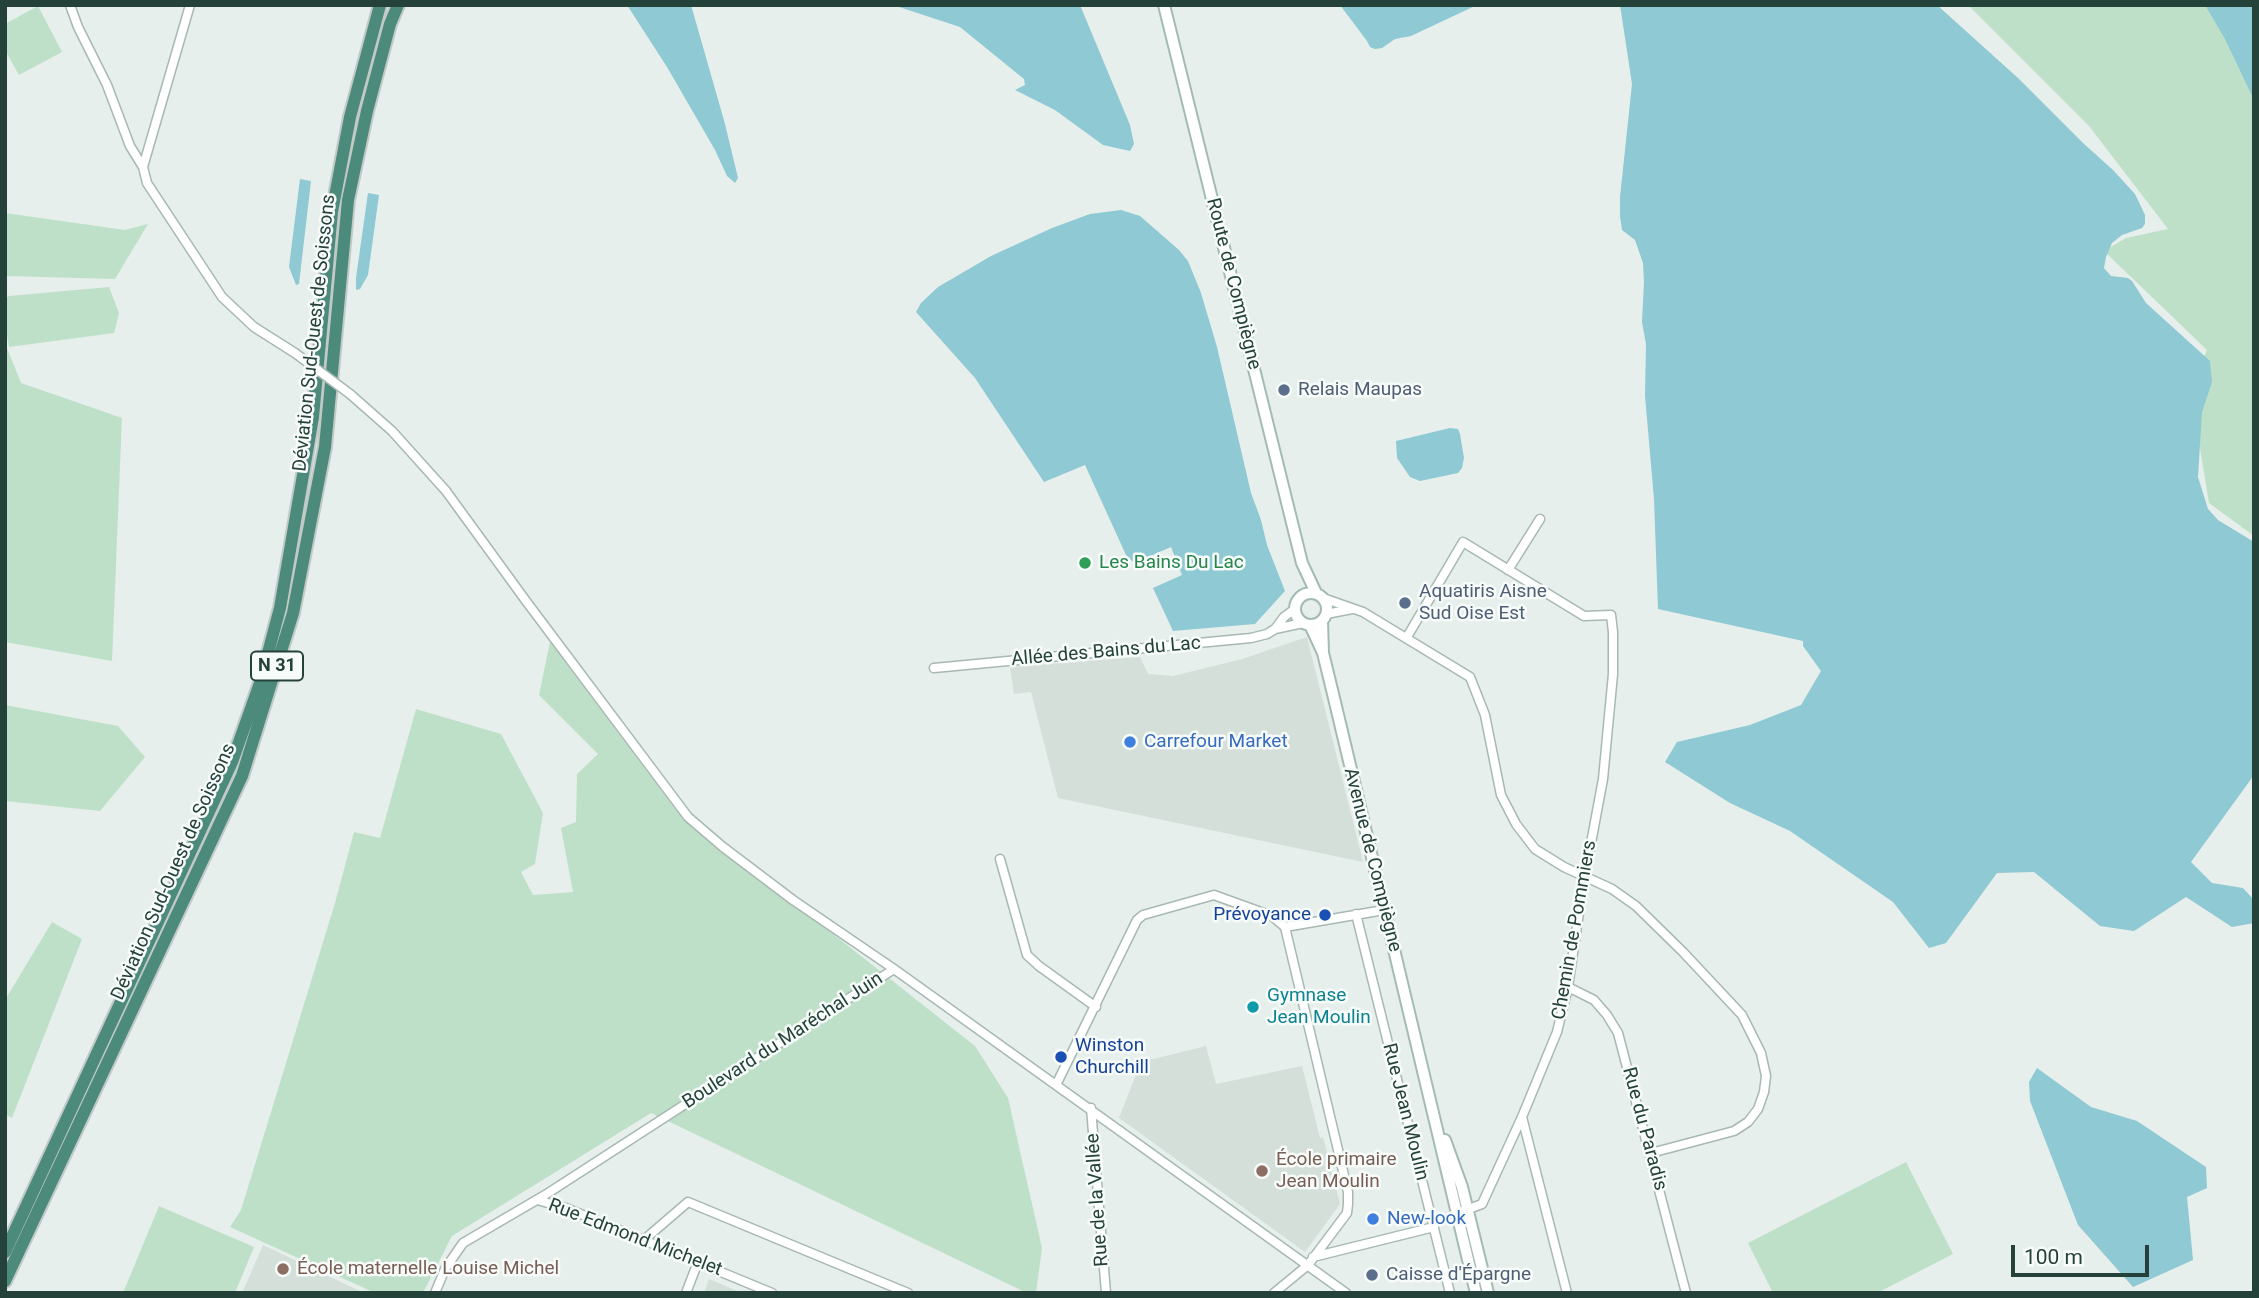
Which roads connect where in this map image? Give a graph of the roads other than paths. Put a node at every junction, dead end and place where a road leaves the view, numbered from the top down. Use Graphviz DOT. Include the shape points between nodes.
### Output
graph roads {
  1 [pos="70,5"];
  2 [pos="190,5"];
  3 [pos="380,5"];
  4 [pos="398,5"];
  5 [pos="1164,5"];
  6 [pos="143,167"];
  7 [pos="1540,519"];
  8 [pos="1301,563"];
  9 [pos="1508,570"];
  10 [pos="1319,595"];
  11 [pos="1300,597"];
  12 [pos="1295,609"];
  13 [pos="1352,609"];
  14 [pos="1324,617"];
  15 [pos="1306,624"];
  16 [pos="1275,629"];
  17 [pos="1406,637"];
  18 [pos="1323,653"];
  19 [pos="934,668"];
  20 [pos="1000,859"];
  21 [pos="1584,877"];
  22 [pos="1384,910"];
  23 [pos="1356,914"];
  24 [pos="1285,927"];
  25 [pos="894,969"];
  26 [pos="1568,986"];
  27 [pos="1096,1007"];
  28 [pos="1422,1067"];
  29 [pos="1057,1083"];
  30 [pos="1091,1108"];
  31 [pos="1522,1117"];
  32 [pos="1650,1153"];
  33 [pos="537,1200"];
  34 [pos="1468,1208"];
  35 [pos="1457,1214"];
  36 [pos="1434,1227"];
  37 [pos="645,1239"];
  38 [pos="5,1252"];
  39 [pos="1310,1261"];
  40 [pos="698,1262"];
  41 [pos="5,1280"];
  42 [pos="435,1293"];
  43 [pos="686,1293"];
  44 [pos="772,1293"];
  45 [pos="908,1293"];
  46 [pos="1106,1293"];
  47 [pos="1274,1293"];
  48 [pos="1346,1293"];
  49 [pos="1450,1293"];
  50 [pos="1476,1293"];
  51 [pos="1488,1293"];
  52 [pos="1567,1293"];
  53 [pos="1686,1293"];
  1 -- 6 [label="street"];
  2 -- 6 [label="street"];
  3 -- 38 [label="highway, Déviation Sud-Ouest de Soissons / N 31" via="350,117 332,212 313,417 280,608 260,683 232,762"];
  4 -- 41 [label="highway, Déviation Sud-Ouest de Soissons / N 31" via="367,111 348,201 325,447 289,626 242,776"];
  5 -- 8 [label="main road, Route de Compiègne"];
  6 -- 25 [label="street, bridge" via="146,183 222,297 254,327 350,394 392,431 446,491 688,817 793,900"];
  7 -- 9 [label="street"];
  8 -- 10 [label="main road"];
  8 -- 11 [label="main road"];
  9 -- 17 [label="street" via="1463,542"];
  9 -- 21 [label="street, Chemin de Pommiers" via="1584,616 1611,615 1610,718"];
  10 -- 11 [label="main road"];
  10 -- 13 [label="street"];
  10 -- 14 [label="main road" via="1327,605"];
  11 -- 12 [label="main road"];
  12 -- 15 [label="main road"];
  12 -- 16 [label="street, Allée des Bains du Lac"];
  13 -- 14 [label="street"];
  13 -- 17 [label="street"];
  14 -- 15 [label="main road"];
  14 -- 18 [label="main road, Avenue de Compiègne"];
  15 -- 16 [label="street, Allée des Bains du Lac"];
  15 -- 18 [label="main road, Avenue de Compiègne"];
  16 -- 19 [label="street, Allée des Bains du Lac" via="1251,638"];
  17 -- 21 [label="street" via="1470,677 1485,715 1501,795 1516,824 1535,849"];
  18 -- 22 [label="main road, Avenue de Compiègne"];
  20 -- 27 [label="street" via="1027,955"];
  21 -- 26 [label="street, Chemin de Pommiers"];
  21 -- 32 [label="street" via="1636,906 1684,952 1742,1015 1761,1053 1764,1093 1748,1122 1734,1131"];
  22 -- 23 [label="street"];
  22 -- 28 [label="main road, Avenue de Compiègne"];
  23 -- 24 [label="street"];
  23 -- 36 [label="street, Rue Jean Moulin"];
  24 -- 27 [label="street" via="1272,916 1213,895 1143,915"];
  24 -- 39 [label="street" via="1348,1192 1347,1213"];
  25 -- 29 [label="street, Boulevard du Maréchal Juin"];
  25 -- 33 [label="street, Boulevard du Maréchal Juin"];
  26 -- 31 [label="street, Chemin de Pommiers" via="1557,1032"];
  26 -- 32 [label="street, Rue du Paradis" via="1594,1000 1618,1033"];
  27 -- 29 [label="street"];
  28 -- 34 [label="main road, Avenue de Compiègne"];
  28 -- 35 [label="main road, Avenue de Compiègne"];
  29 -- 30 [label="street, Boulevard du Maréchal Juin"];
  30 -- 39 [label="street, Boulevard du Maréchal Juin"];
  30 -- 46 [label="street, Rue de la Vallée"];
  31 -- 34 [label="street, Chemin de Pommiers" via="1482,1204"];
  31 -- 52 [label="street"];
  32 -- 53 [label="street, Rue du Paradis"];
  33 -- 37 [label="street, Rue Edmond Michelet"];
  33 -- 42 [label="street, Boulevard du Maréchal Juin" via="463,1243"];
  34 -- 35 [label="street, Chemin de Pommiers"];
  34 -- 51 [label="main road, Avenue de Compiègne"];
  35 -- 50 [label="main road, Avenue de Compiègne"];
  36 -- 39 [label="street"];
  36 -- 49 [label="street, Rue Jean Moulin"];
  37 -- 40 [label="street, Rue Edmond Michelet"];
  37 -- 45 [label="street" via="688,1202"];
  39 -- 47 [label="street"];
  39 -- 48 [label="street, Boulevard du Maréchal Juin"];
  40 -- 43 [label="street"];
  40 -- 44 [label="street, Rue Edmond Michelet"];
}
